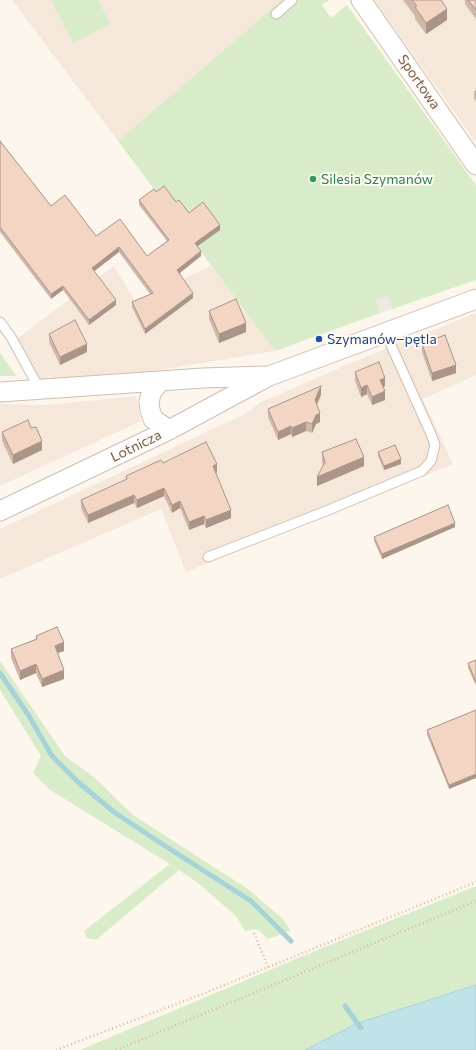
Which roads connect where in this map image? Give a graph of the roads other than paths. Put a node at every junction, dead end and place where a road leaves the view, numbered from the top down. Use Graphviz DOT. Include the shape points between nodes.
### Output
graph roads {
  1 [pos="292,0"];
  2 [pos="361,0"];
  3 [pos="276,14"];
  4 [pos="476,165"];
  5 [pos="476,299"];
  6 [pos="0,322"];
  7 [pos="385,332"];
  8 [pos="269,376"];
  9 [pos="160,382"];
  10 [pos="40,390"];
  11 [pos="0,392"];
  12 [pos="169,430"];
  13 [pos="0,511"];
  14 [pos="208,557"];
  1 -- 3 [label="lane"];
  2 -- 4 [label="street, Sportowa"];
  5 -- 7 [label="street, Lotnicza"];
  6 -- 10 [label="lane"];
  7 -- 8 [label="street, Lotnicza"];
  7 -- 14 [label="lane" via="435,445 431,461 422,471"];
  8 -- 9 [label="street, Lotnicza"];
  8 -- 12 [label="street, Lotnicza"];
  9 -- 10 [label="street, Lotnicza"];
  9 -- 12 [label="street" via="152,391 150,410 153,418"];
  10 -- 11 [label="street, Lotnicza"];
  12 -- 13 [label="street, Lotnicza"];
}
